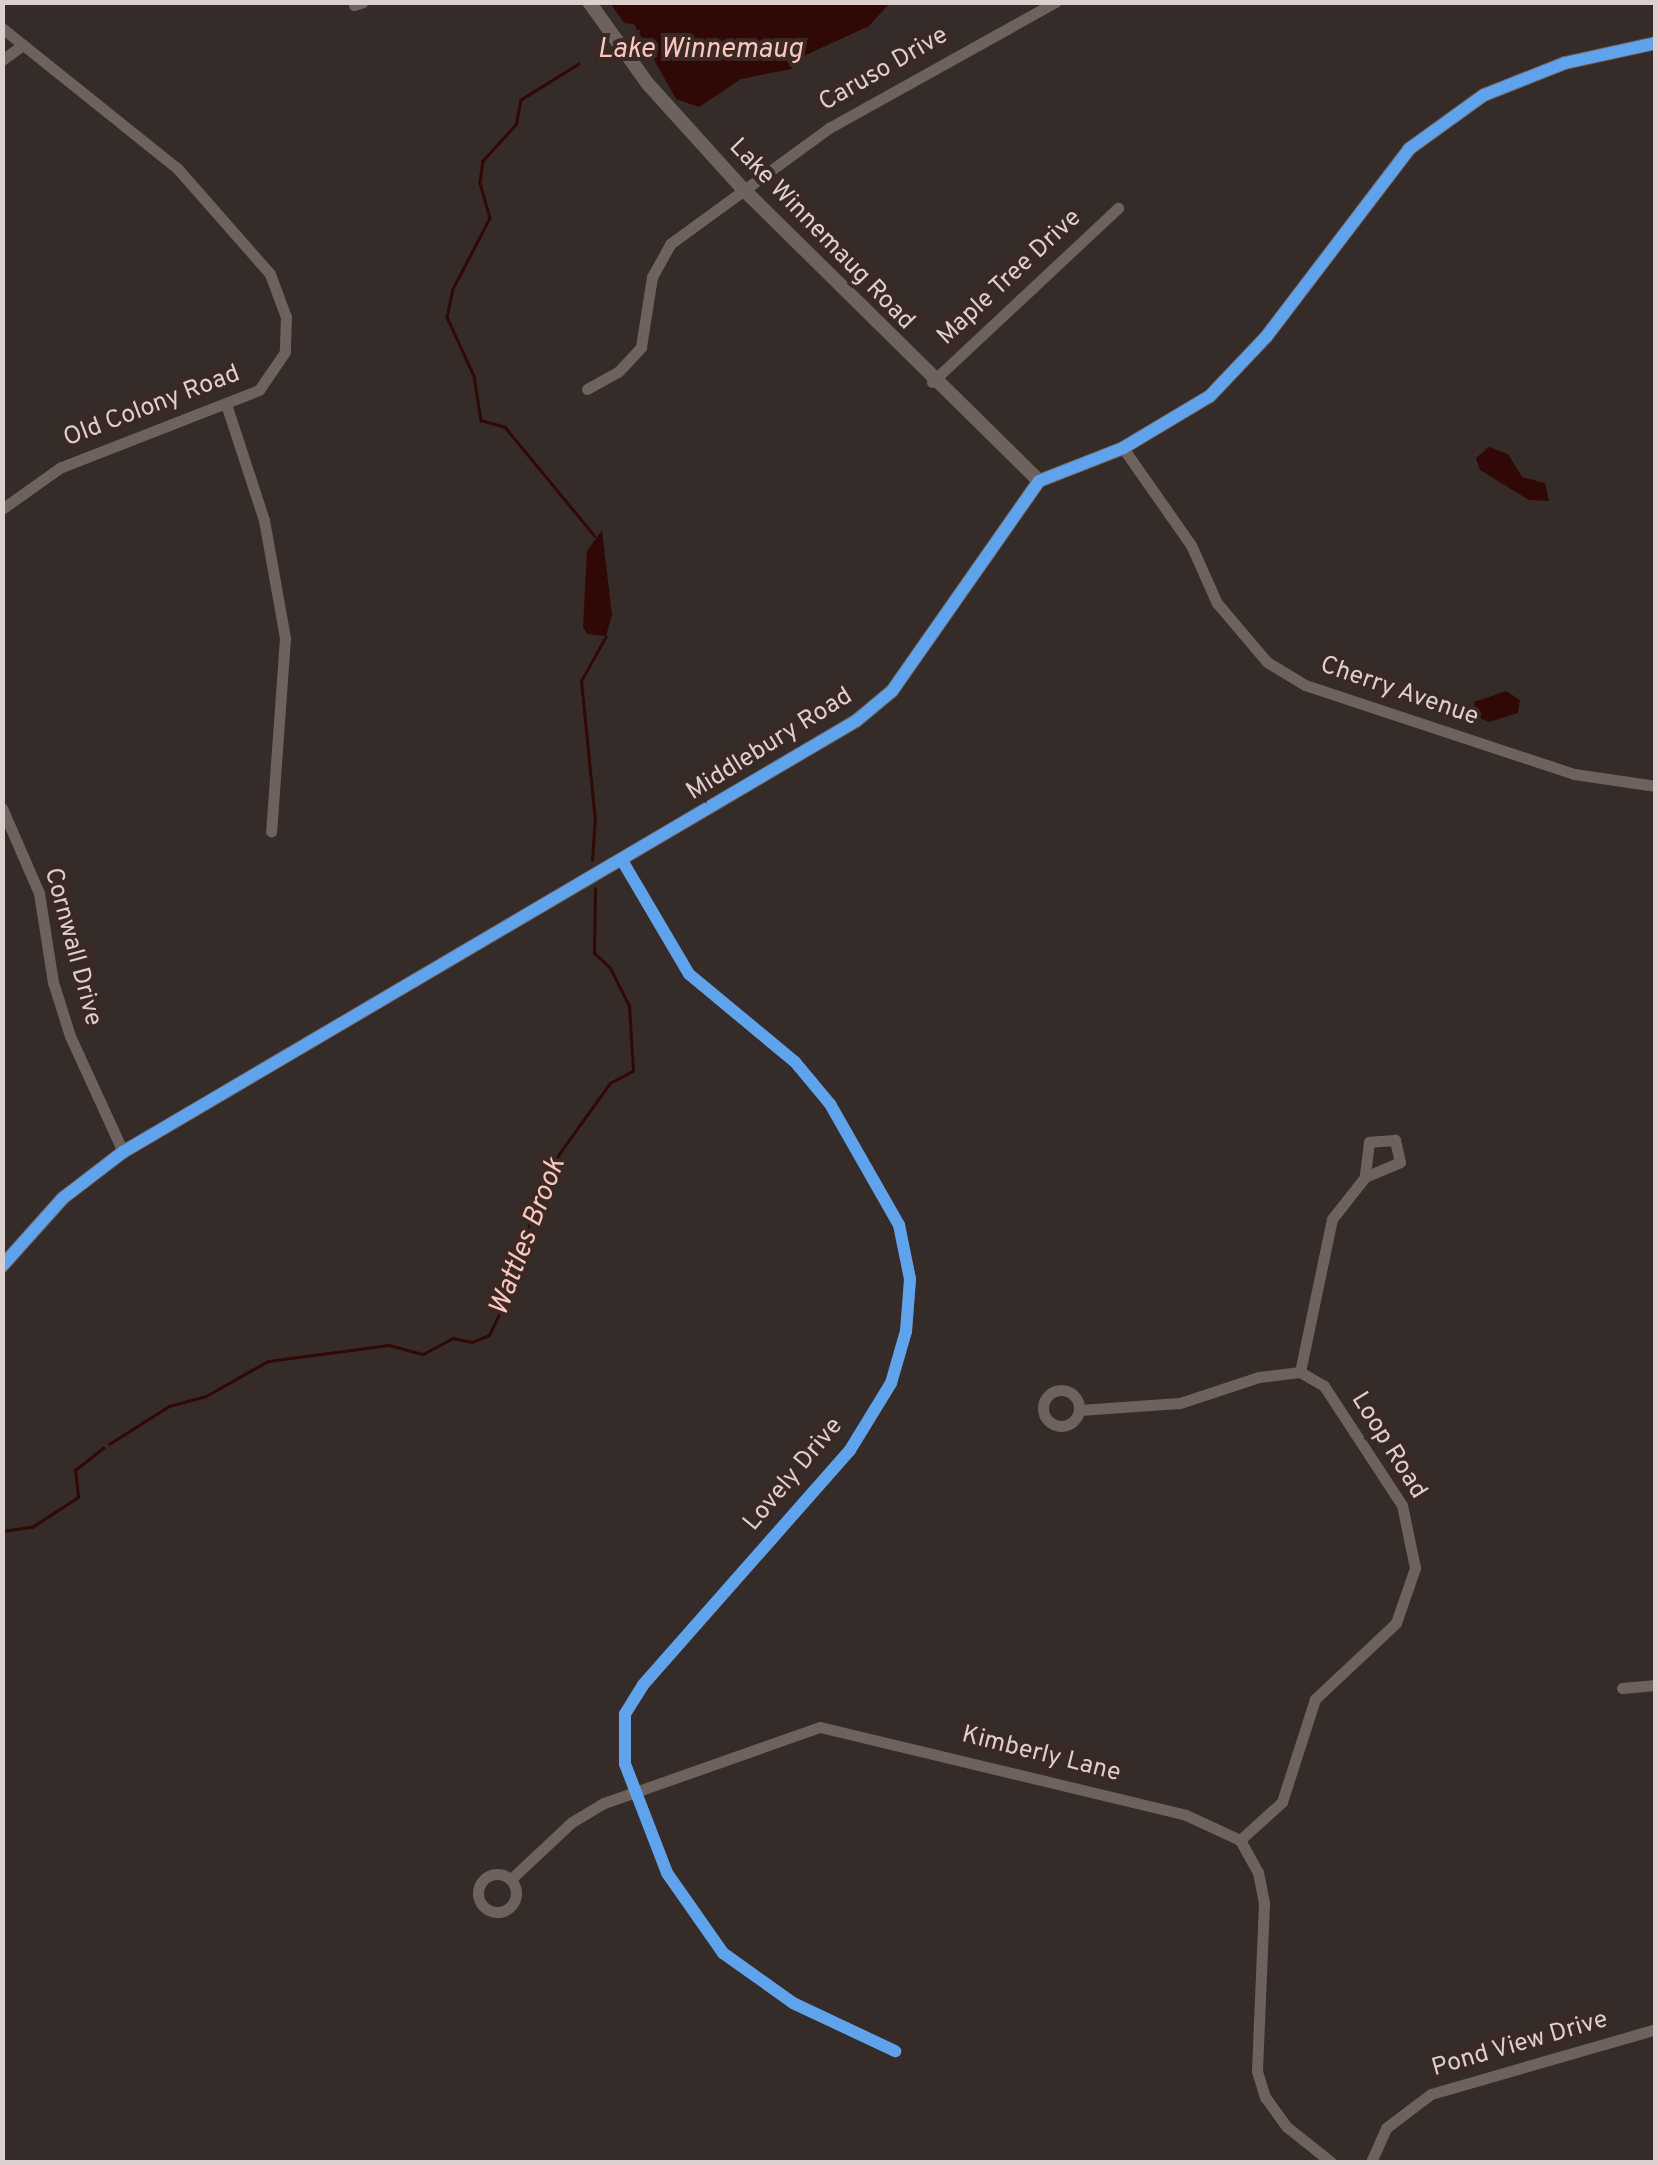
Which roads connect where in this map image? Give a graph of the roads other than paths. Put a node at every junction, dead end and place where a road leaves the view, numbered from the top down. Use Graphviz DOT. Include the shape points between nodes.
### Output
graph roads {
  1 [pos="588,2"];
  2 [pos="1055,2"];
  3 [pos="2,28"];
  4 [pos="1656,43"];
  5 [pos="24,45"];
  6 [pos="2,60"];
  7 [pos="741,187"];
  8 [pos="1118,208"];
  9 [pos="932,382"];
  10 [pos="587,389"];
  11 [pos="227,407"];
  12 [pos="1123,448"];
  13 [pos="1039,482"];
  14 [pos="2,508"];
  15 [pos="1656,786"];
  16 [pos="2,808"];
  17 [pos="270,832"];
  18 [pos="624,862"];
  19 [pos="123,1152"];
  20 [pos="1365,1177"];
  21 [pos="2,1266"];
  22 [pos="1300,1372"];
  23 [pos="1079,1410"];
  24 [pos="1656,1684"];
  25 [pos="1622,1688"];
  26 [pos="634,1792"];
  27 [pos="1240,1840"];
  28 [pos="511,1880"];
  29 [pos="1656,2029"];
  30 [pos="895,2051"];
  31 [pos="1331,2162"];
  32 [pos="1371,2162"];
  1 -- 7 [label="street, Lake Winnemaug Road" via="648,84"];
  2 -- 7 [label="street, Caruso Drive" via="846,118"];
  3 -- 5 [label="street, Old Colony Road"];
  4 -- 12 [label="street" via="1565,63 1484,95 1442,122 1385,175 1236,372 1210,396"];
  5 -- 6 [label="street"];
  5 -- 11 [label="street, Old Colony Road" via="177,168 270,274 286,318 285,352 259,390"];
  7 -- 9 [label="street, Lake Winnemaug Road"];
  7 -- 10 [label="street, Caruso Drive" via="659,255 641,347 618,372"];
  8 -- 9 [label="street, Maple Tree Drive"];
  9 -- 13 [label="street, Lake Winnemaug Road"];
  11 -- 14 [label="street, Old Colony Road" via="60,467"];
  11 -- 17 [label="street" via="264,520 285,638"];
  12 -- 13 [label="street"];
  12 -- 15 [label="street, Cherry Avenue" via="1191,544 1217,603 1266,662 1305,684 1574,774"];
  13 -- 18 [label="street, Middlebury Road" via="892,692 856,721"];
  16 -- 19 [label="street, Cornwall Drive" via="39,893 53,982 70,1036"];
  18 -- 19 [label="street, Middlebury Road"];
  18 -- 26 [label="street, Lovely Drive" via="689,974 796,1062 830,1104 899,1225 910,1279 906,1331 890,1383 850,1450 643,1684 625,1714 620,1742"];
  19 -- 21 [label="street, Middlebury Road" via="63,1198"];
  20 -- 22 [label="street" via="1332,1220"];
  22 -- 23 [label="street" via="1260,1376 1180,1404"];
  22 -- 27 [label="street, Loop Road" via="1324,1386 1402,1505 1415,1568 1396,1623 1315,1699 1282,1802"];
  24 -- 25 [label="street"];
  26 -- 27 [label="street, Kimberly Lane" via="820,1727 1186,1815"];
  26 -- 28 [label="street, Kimberly Lane" via="572,1822"];
  26 -- 30 [label="street, Lovely Drive" via="667,1872 723,1952 792,2003"];
  27 -- 31 [label="street" via="1258,1872 1264,1903 1257,2070 1265,2097 1287,2127"];
  29 -- 32 [label="street, Pond View Drive" via="1431,2094 1386,2128"];
}
